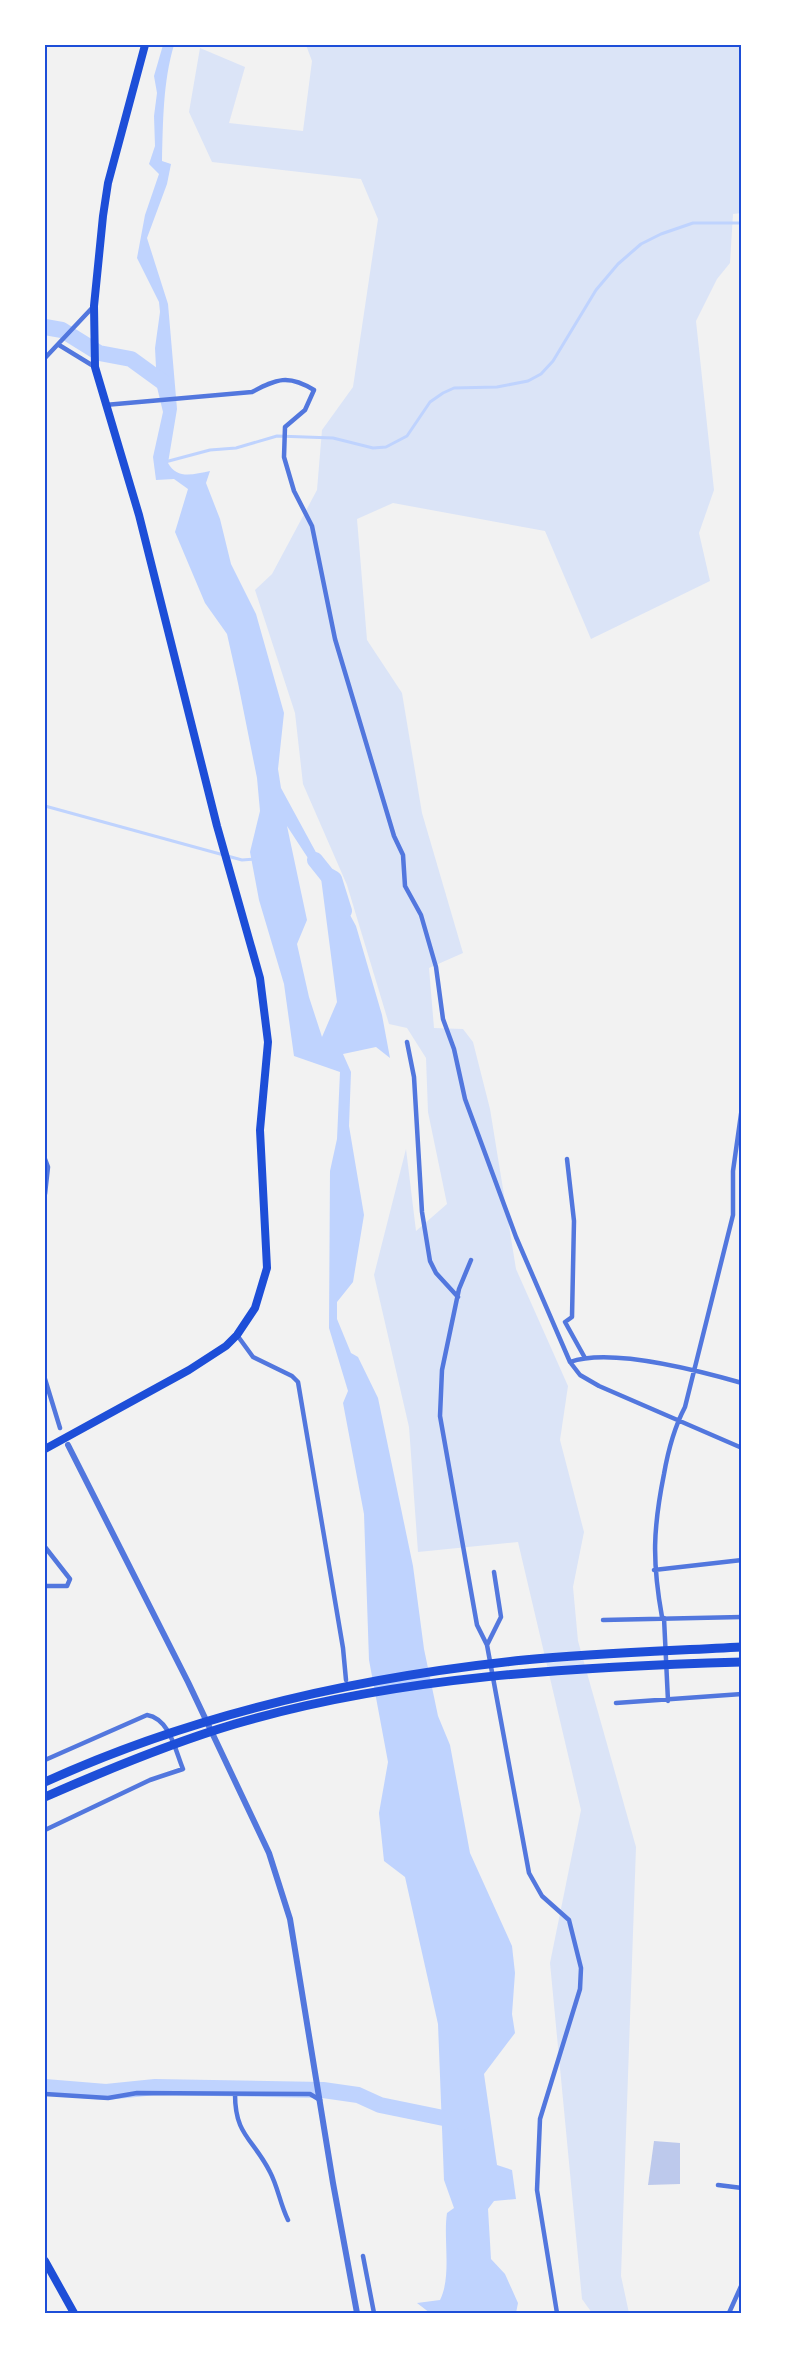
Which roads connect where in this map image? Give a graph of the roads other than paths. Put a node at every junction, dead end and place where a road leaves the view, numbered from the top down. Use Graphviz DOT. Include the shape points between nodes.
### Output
graph roads {
  1 [pos="145,45"];
  2 [pos="94,306"];
  3 [pos="58,345"];
  4 [pos="45,358"];
  5 [pos="95,367"];
  6 [pos="105,405"];
  7 [pos="407,1042"];
  8 [pos="742,1107"];
  9 [pos="45,1159"];
  10 [pos="567,1160"];
  11 [pos="45,1194"];
  12 [pos="471,1260"];
  13 [pos="458,1297"];
  14 [pos="237,1335"];
  15 [pos="585,1358"];
  16 [pos="570,1362"];
  17 [pos="694,1369"];
  18 [pos="45,1379"];
  19 [pos="742,1383"];
  20 [pos="680,1419"];
  21 [pos="60,1428"];
  22 [pos="68,1444"];
  23 [pos="742,1448"];
  24 [pos="45,1449"];
  25 [pos="45,1547"];
  26 [pos="742,1560"];
  27 [pos="654,1570"];
  28 [pos="494,1572"];
  29 [pos="45,1586"];
  30 [pos="663,1617"];
  31 [pos="742,1617"];
  32 [pos="603,1620"];
  33 [pos="487,1645"];
  34 [pos="742,1647"];
  35 [pos="742,1662"];
  36 [pos="346,1680"];
  37 [pos="742,1694"];
  38 [pos="668,1701"];
  39 [pos="616,1703"];
  40 [pos="45,1760"];
  41 [pos="45,1782"];
  42 [pos="45,1797"];
  43 [pos="45,1830"];
  44 [pos="45,2094"];
  45 [pos="235,2094"];
  46 [pos="320,2098"];
  47 [pos="718,2185"];
  48 [pos="742,2188"];
  49 [pos="288,2220"];
  50 [pos="363,2256"];
  51 [pos="45,2261"];
  52 [pos="742,2284"];
  53 [pos="74,2313"];
  54 [pos="357,2313"];
  55 [pos="374,2313"];
  56 [pos="557,2313"];
  57 [pos="729,2313"];
  1 -- 2 [label="highway" via="108,183"];
  2 -- 3 [label="street"];
  2 -- 5 [label="highway"];
  3 -- 4 [label="street"];
  3 -- 5 [label="street"];
  5 -- 6 [label="highway"];
  6 -- 14 [label="highway" via="139,515 217,826 260,978 266,1016 268,1057 260,1130 267,1268 261,1297"];
  6 -- 16 [label="street" via="252,392 288,379 314,390 305,410 285,427 284,456 294,491 312,526 335,639 403,855 405,885 426,929 443,1019 465,1099 524,1258"];
  7 -- 13 [label="street" via="414,1077 426,1244 436,1273"];
  8 -- 17 [label="street" via="733,1171 733,1215"];
  9 -- 11 [label="street"];
  10 -- 15 [label="street" via="574,1221 572,1317 565,1322"];
  12 -- 13 [label="street"];
  13 -- 33 [label="street" via="442,1370 440,1416 477,1625"];
  14 -- 24 [label="highway" via="211,1358"];
  14 -- 36 [label="street" via="253,1357 298,1382"];
  15 -- 16 [label="street"];
  15 -- 17 [label="street" via="634,1359"];
  16 -- 20 [label="street" via="580,1375 599,1386"];
  17 -- 19 [label="street"];
  17 -- 20 [label="street"];
  18 -- 21 [label="street"];
  20 -- 23 [label="street"];
  20 -- 27 [label="street" via="657,1503"];
  22 -- 46 [label="street" via="188,1682 280,1879"];
  25 -- 29 [label="street" via="70,1579 68,1586"];
  26 -- 27 [label="street"];
  27 -- 30 [label="street"];
  28 -- 33 [label="street" via="501,1617"];
  30 -- 31 [label="street"];
  30 -- 32 [label="street"];
  30 -- 38 [label="street"];
  33 -- 56 [label="street" via="529,1873 542,1896 569,1920 581,1968 580,1989 540,2119 537,2190"];
  34 -- 41 [label="highway" via="525,1660 341,1687 228,1714"];
  35 -- 42 [label="highway" via="527,1674 342,1698 233,1725"];
  37 -- 38 [label="street"];
  38 -- 39 [label="street"];
  40 -- 43 [label="street" via="147,1715 157,1716 165,1724 183,1769 150,1780"];
  44 -- 45 [label="street" via="108,2098 137,2093"];
  45 -- 46 [label="street" via="309,2094"];
  45 -- 49 [label="street" via="240,2129 272,2174"];
  46 -- 54 [label="street"];
  47 -- 48 [label="street"];
  50 -- 55 [label="street"];
  51 -- 53 [label="highway"];
  52 -- 57 [label="street"];
}
